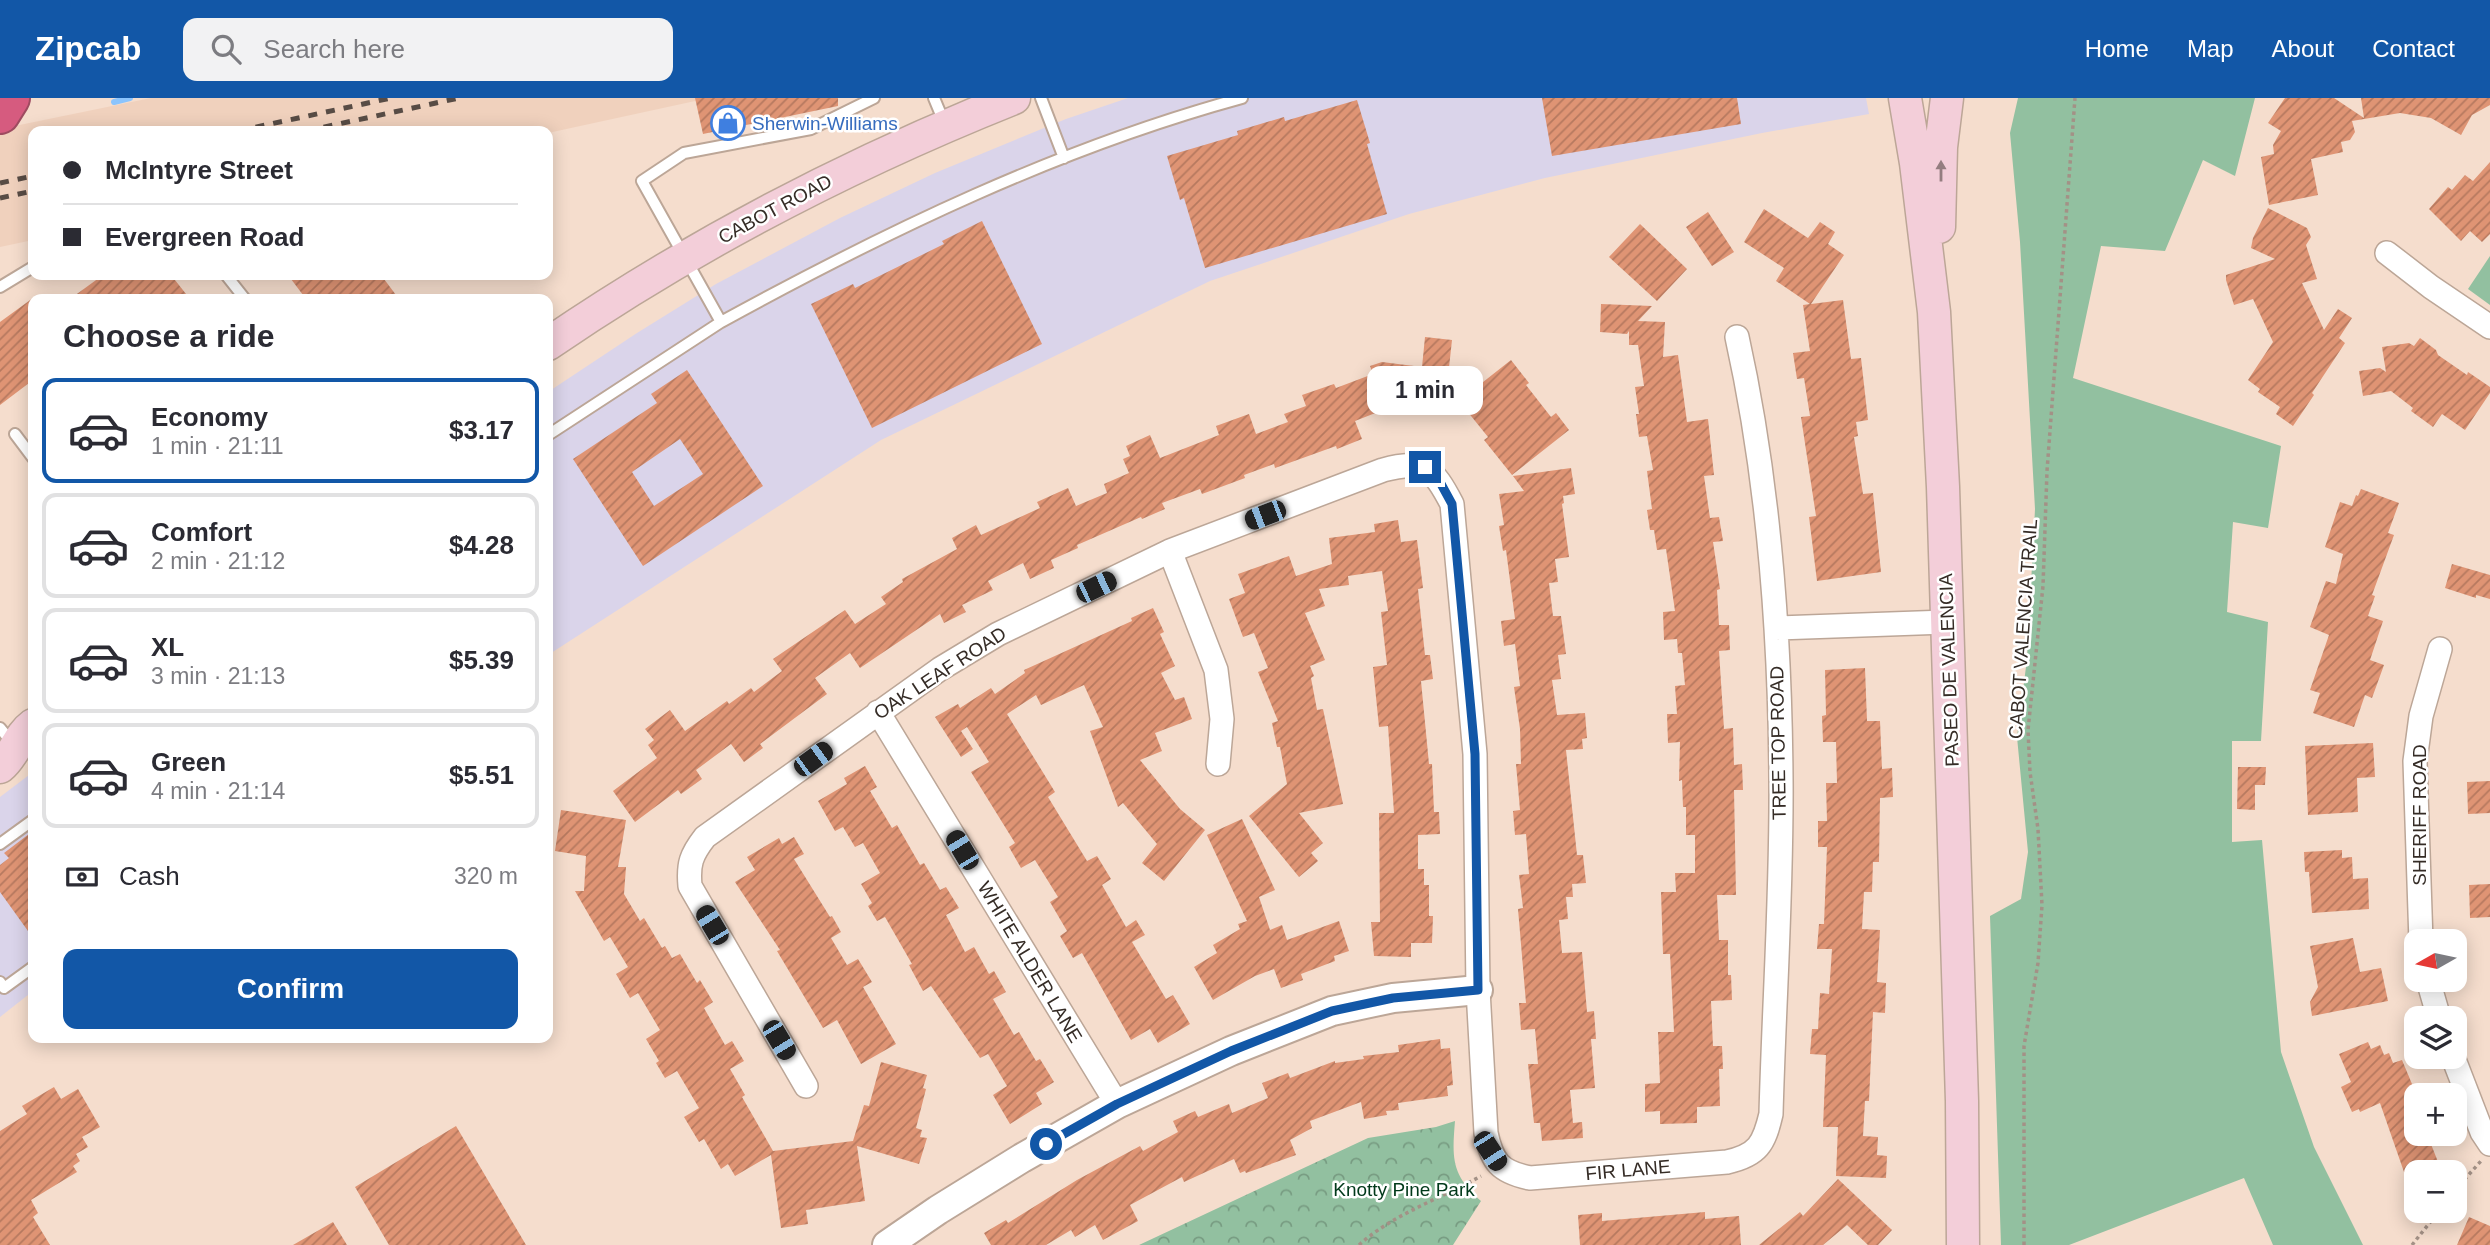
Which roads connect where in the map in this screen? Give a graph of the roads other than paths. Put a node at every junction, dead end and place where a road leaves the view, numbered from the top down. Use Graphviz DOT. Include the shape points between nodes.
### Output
graph roads {
  1 [pos="10,98"];
  2 [pos="874,98"];
  3 [pos="1014,98"];
  4 [pos="1041,98"];
  5 [pos="1242,98"];
  6 [pos="1905,98"];
  7 [pos="1947,98"];
  8 [pos="940,112"];
  9 [pos="0,114"];
  10 [pos="1064,158"];
  11 [pos="2387,253"];
  12 [pos="684,258"];
  13 [pos="28,270"];
  14 [pos="230,280"];
  15 [pos="0,287"];
  16 [pos="241,294"];
  17 [pos="1934,313"];
  18 [pos="721,322"];
  19 [pos="2490,327"];
  20 [pos="1737,337"];
  21 [pos="553,341"];
  22 [pos="553,432"];
  23 [pos="15,433"];
  24 [pos="28,451"];
  25 [pos="1170,551"];
  26 [pos="1946,622"];
  27 [pos="1776,628"];
  28 [pos="2440,649"];
  29 [pos="878,712"];
  30 [pos="1218,764"];
  31 [pos="28,824"];
  32 [pos="0,845"];
  33 [pos="2421,929"];
  34 [pos="28,971"];
  35 [pos="0,982"];
  36 [pos="1478,990"];
  37 [pos="2458,1069"];
  38 [pos="806,1086"];
  39 [pos="1117,1104"];
  40 [pos="2490,1144"];
  41 [pos="1757,1150"];
  42 [pos="887,1245"];
  43 [pos="1963,1245"];
  1 -- 9 [label="highway"];
  2 -- 12 [label="lane" via="811,129 684,153 642,181"];
  3 -- 8 [label="main road, CABOT ROAD"];
  4 -- 10 [label="lane"];
  5 -- 10 [label="lane"];
  6 -- 17 [label="main road, PASEO DE VALENCIA"];
  17 -- 7 [label="main road, one-way"];
  8 -- 12 [label="main road, CABOT ROAD"];
  10 -- 18 [label="lane" via="954,203 819,268"];
  11 -- 19 [label="street"];
  12 -- 18 [label="lane"];
  12 -- 21 [label="main road, CABOT ROAD"];
  13 -- 15 [label="lane"];
  14 -- 16 [label="lane"];
  17 -- 26 [label="main road, PASEO DE VALENCIA"];
  18 -- 22 [label="lane"];
  20 -- 27 [label="street, TREE TOP ROAD" via="1765,505"];
  23 -- 24 [label="lane"];
  25 -- 29 [label="street, OAK LEAF ROAD" via="998,634"];
  25 -- 30 [label="street" via="1216,670 1222,719"];
  25 -- 36 [label="street, OAK LEAF ROAD" via="1403,465 1425,467 1440,482 1452,504 1475,754"];
  26 -- 27 [label="street"];
  26 -- 43 [label="main road, PASEO DE VALENCIA" via="1962,1074"];
  27 -- 41 [label="street, TREE TOP ROAD" via="1781,780 1771,1114"];
  28 -- 33 [label="street, SHERIFF ROAD" via="2421,716 2415,761"];
  29 -- 38 [label="street, OAK LEAF ROAD" via="705,837 689,868 690,886 698,902"];
  29 -- 39 [label="street, WHITE ALDER LANE"];
  31 -- 32 [label="lane"];
  34 -- 35 [label="lane" via="4,988"];
  36 -- 39 [label="street" via="1393,998 1332,1011"];
  36 -- 41 [label="street, FIR LANE" via="1486,1133 1499,1166 1513,1175 1530,1178 1727,1162"];
  37 -- 40 [label="street"];
  39 -- 42 [label="street" via="1012,1164"];
}
